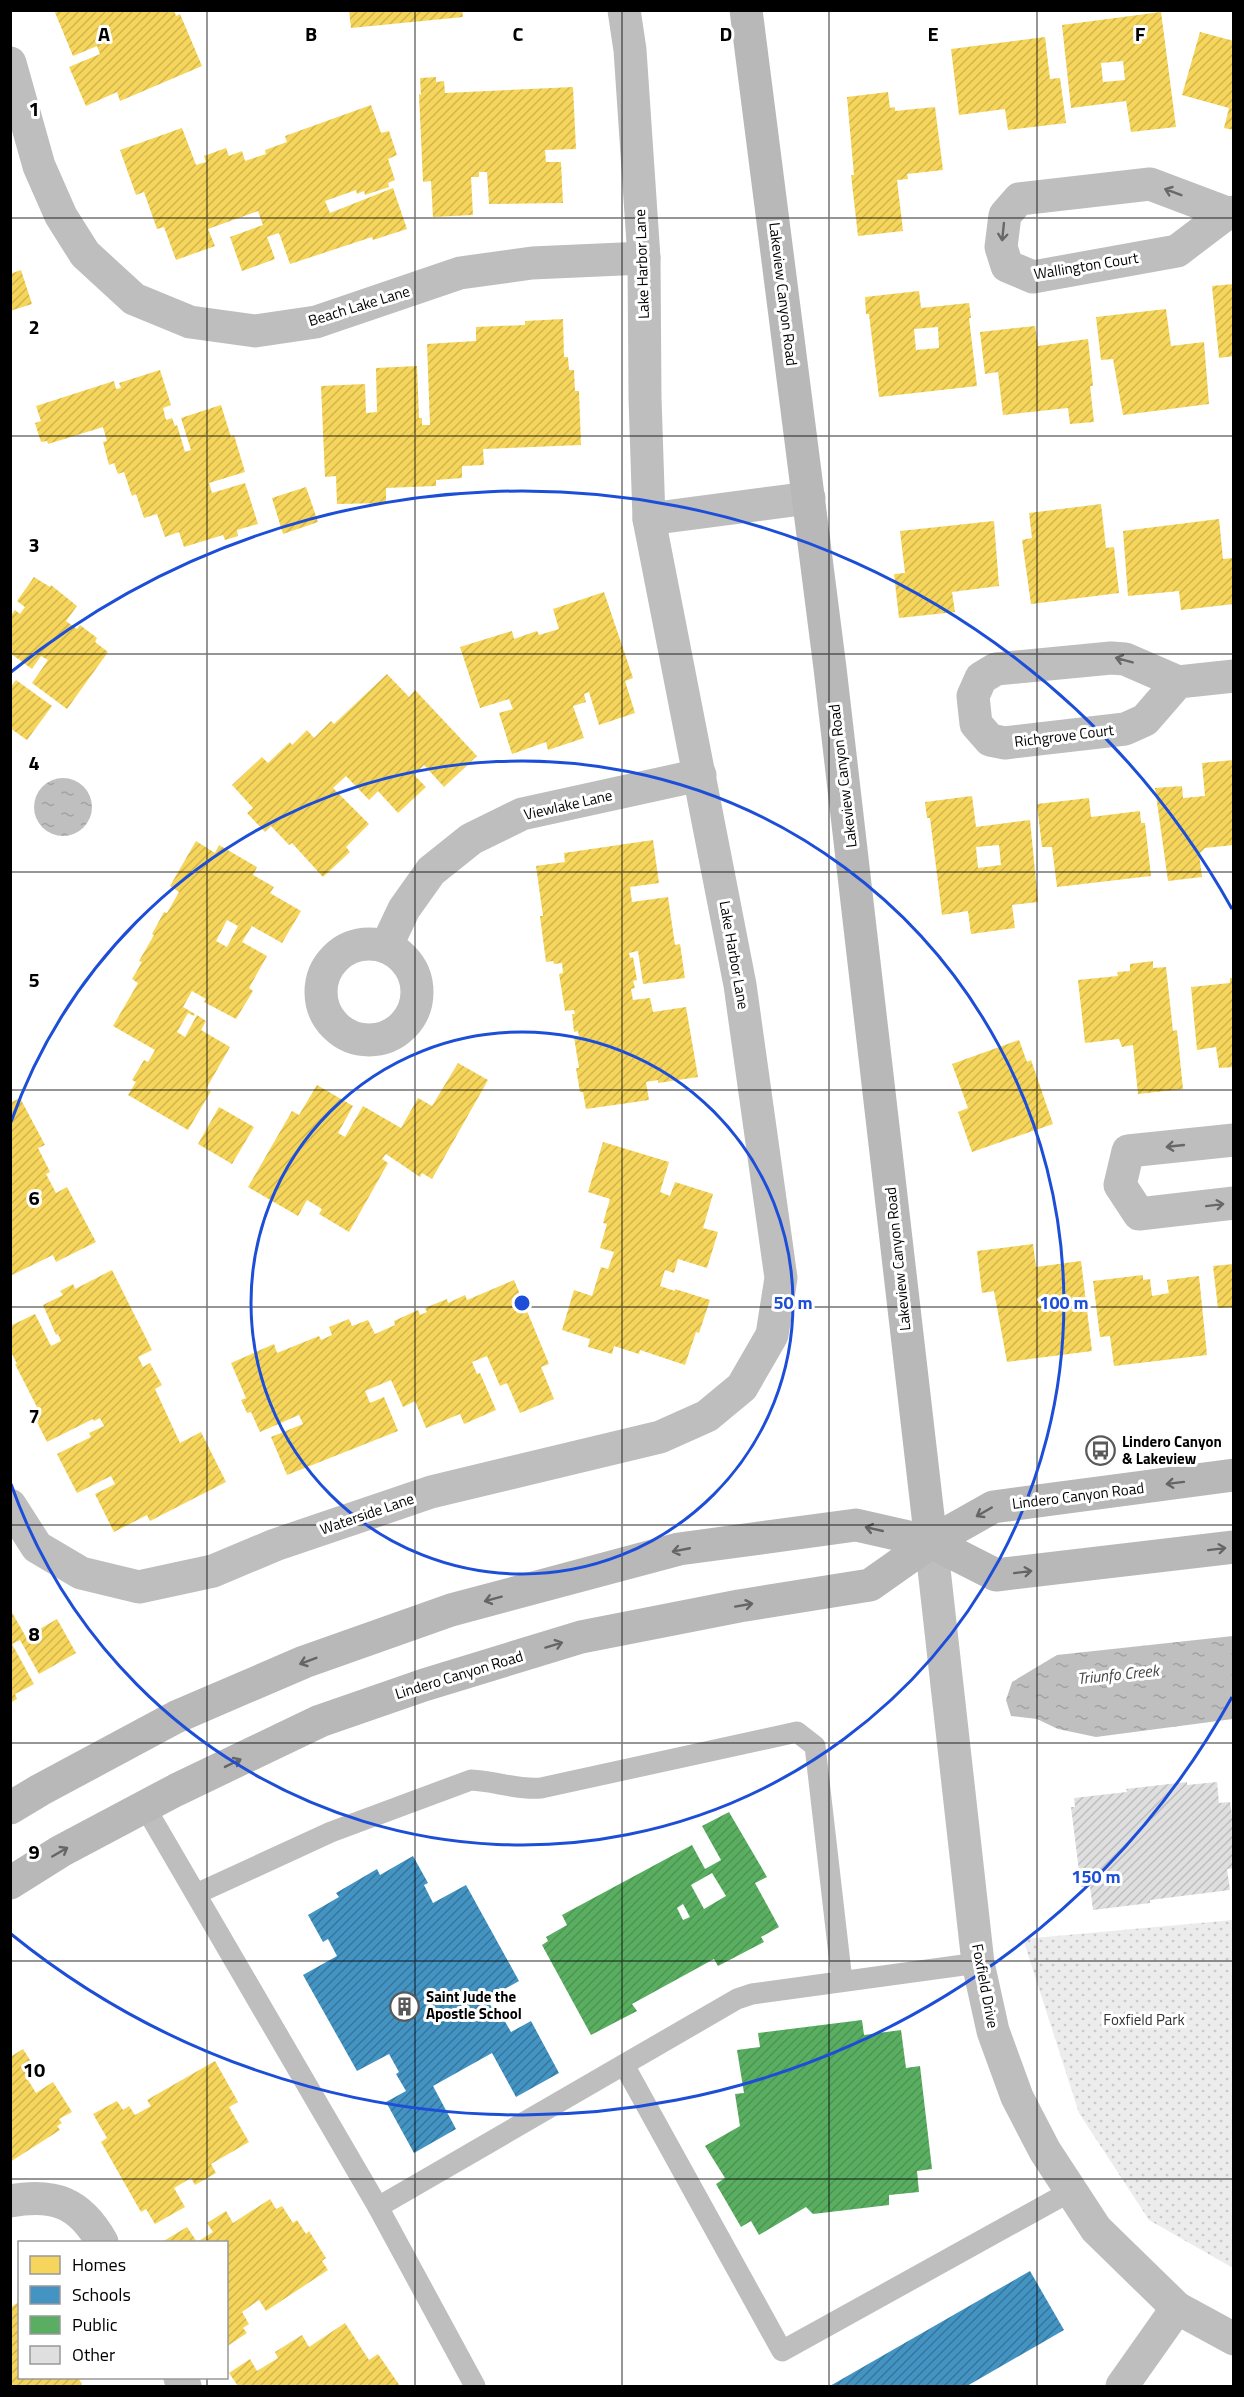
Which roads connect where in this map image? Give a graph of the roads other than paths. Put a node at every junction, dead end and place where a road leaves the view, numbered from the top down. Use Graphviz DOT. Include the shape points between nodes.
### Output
graph roads {
  1 [pos="624,10"];
  2 [pos="746,10"];
  3 [pos="10,63"];
  4 [pos="1230,213"];
  5 [pos="644,258"];
  6 [pos="809,498"];
  7 [pos="649,519"];
  8 [pos="1233,676"];
  9 [pos="1178,682"];
  10 [pos="700,775"];
  11 [pos="386,947"];
  12 [pos="1233,1140"];
  13 [pos="1233,1203"];
  14 [pos="742,1387"];
  15 [pos="1233,1475"];
  16 [pos="10,1506"];
  17 [pos="931,1542"];
  18 [pos="1233,1547"];
  19 [pos="145,1807"];
  20 [pos="10,1808"];
  21 [pos="10,1883"];
  22 [pos="196,1894"];
  23 [pos="978,1963"];
  24 [pos="842,1981"];
  25 [pos="624,2065"];
  26 [pos="1071,2191"];
  27 [pos="10,2201"];
  28 [pos="378,2207"];
  29 [pos="101,2241"];
  30 [pos="1177,2308"];
  31 [pos="1233,2339"];
  32 [pos="475,2386"];
  33 [pos="1122,2386"];
  1 -- 5 [label="street, Lake Harbor Lane"];
  2 -- 6 [label="street, Lakeview Canyon Road"];
  3 -- 5 [label="street, Beach Lake Lane" via="39,166 61,216 85,254 134,299 190,322 255,332 316,322 460,273 532,262"];
  4 -- 4 [label="street, Wallington Court, one-way" via="1150,184 1019,199 1005,215 1001,247 1007,266 1033,277 1177,251"];
  5 -- 7 [label="street, Lake Harbor Lane"];
  6 -- 7 [label="street"];
  6 -- 17 [label="street, Lakeview Canyon Road"];
  7 -- 10 [label="street, Lake Harbor Lane"];
  8 -- 9 [label="street, Richgrove Court"];
  9 -- 9 [label="street, Richgrove Court, one-way" via="1125,659 996,669 981,678 973,696 976,724 990,740 1005,743 1125,729 1145,720"];
  10 -- 11 [label="street, Viewlake Lane" via="522,814 471,839 431,871 404,909"];
  10 -- 14 [label="street, Lake Harbor Lane" via="740,985 781,1278 772,1335"];
  12 -- 13 [label="street, one-way" via="1128,1151 1120,1185 1138,1214"];
  14 -- 16 [label="street, Waterside Lane" via="707,1416 660,1437 431,1492 275,1545 213,1571 139,1587 81,1573 37,1547"];
  15 -- 17 [label="street, Lindero Canyon Road, one-way" via="993,1507"];
  17 -- 18 [label="street, one-way" via="996,1575"];
  19 -- 17 [label="street, Lindero Canyon Road, one-way" via="320,1721 424,1685 581,1637 870,1585"];
  17 -- 20 [label="street, one-way" via="856,1524 679,1550 451,1610 304,1662 176,1717"];
  17 -- 23 [label="street, Foxfield Drive"];
  21 -- 19 [label="street, Lindero Canyon Road, one-way"];
  19 -- 22 [label="lane"];
  22 -- 24 [label="lane" via="331,1832 471,1780 523,1790 541,1788 797,1732 815,1746"];
  22 -- 28 [label="lane"];
  23 -- 24 [label="lane"];
  23 -- 26 [label="street, Foxfield Drive" via="993,2031 1017,2097"];
  24 -- 25 [label="lane" via="737,1999"];
  25 -- 26 [label="lane" via="782,2351"];
  25 -- 28 [label="lane"];
  26 -- 30 [label="street, Foxfield Drive" via="1096,2229"];
  27 -- 29 [label="street" via="34,2197 66,2203 91,2223"];
  28 -- 32 [label="lane"];
  30 -- 31 [label="street, Foxfield Drive"];
  30 -- 33 [label="street"];
}
